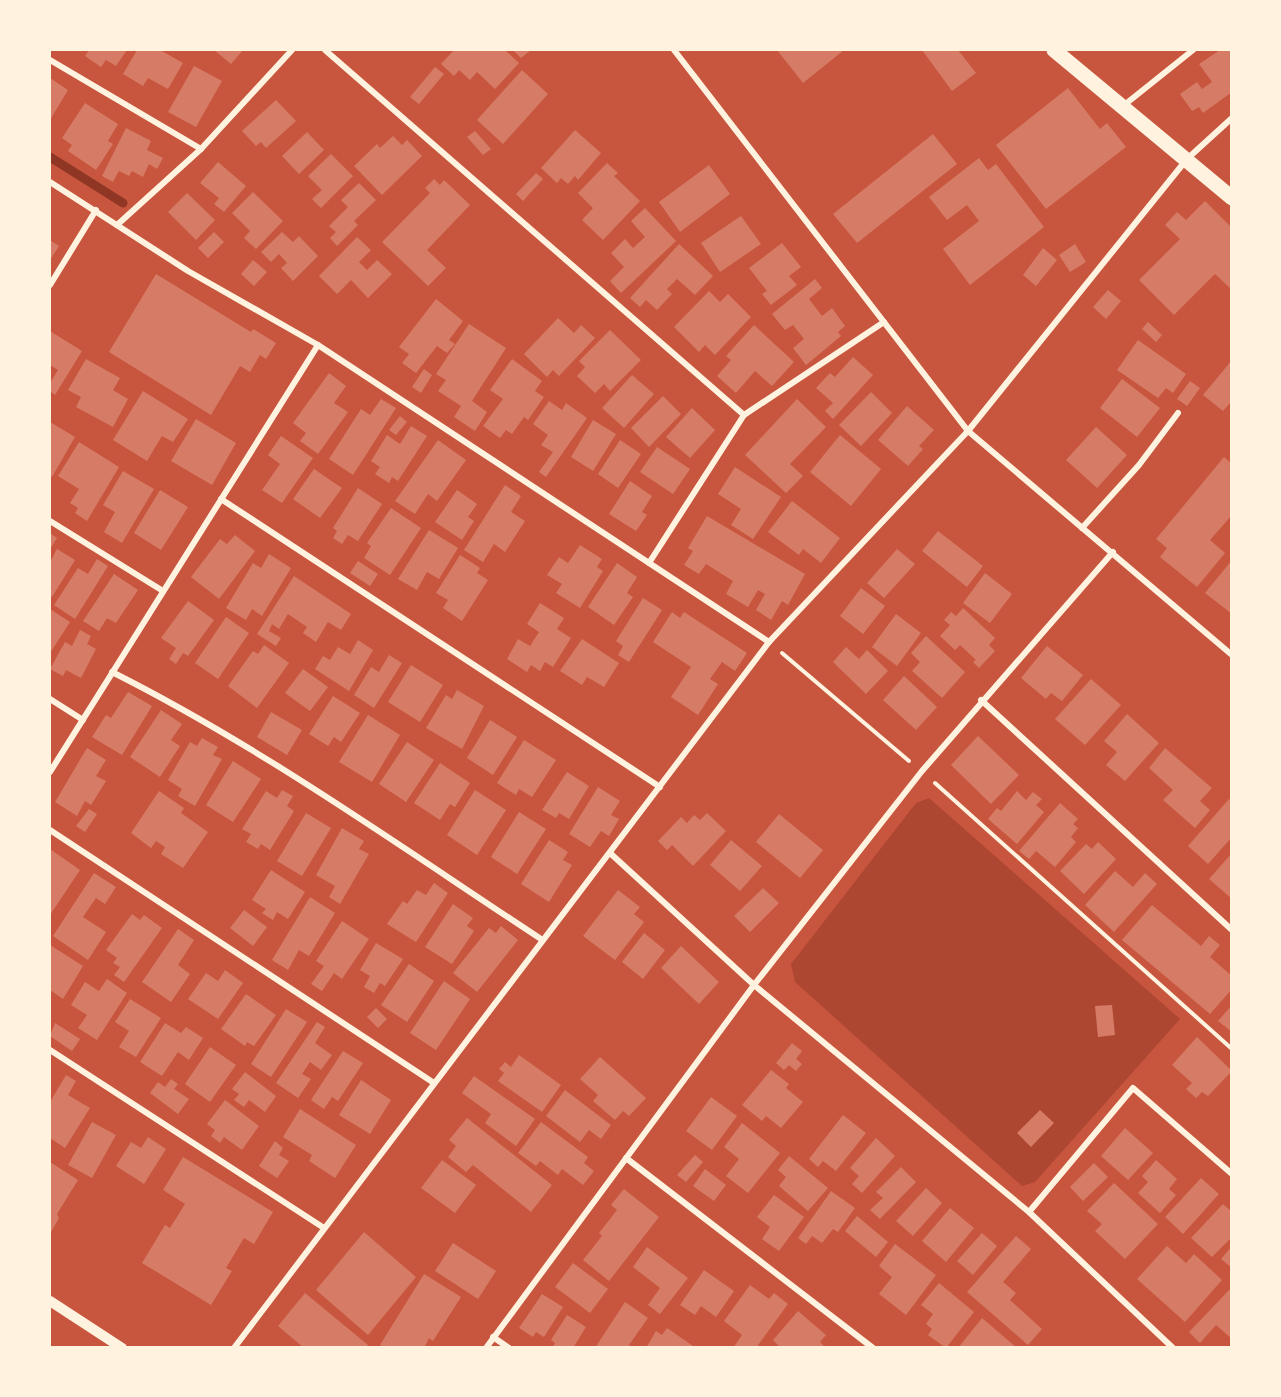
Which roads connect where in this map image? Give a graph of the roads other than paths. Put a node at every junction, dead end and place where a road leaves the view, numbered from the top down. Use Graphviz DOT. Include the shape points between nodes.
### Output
graph roads {
  1 [pos="292,50"];
  2 [pos="325,50"];
  3 [pos="674,50"];
  4 [pos="1054,50"];
  5 [pos="1192,50"];
  6 [pos="50,60"];
  7 [pos="1123,106"];
  8 [pos="1232,118"];
  9 [pos="201,148"];
  10 [pos="1187,159"];
  11 [pos="50,182"];
  12 [pos="1232,198"];
  13 [pos="96,210"];
  14 [pos="117,225"];
  15 [pos="50,285"];
  16 [pos="884,322"];
  17 [pos="318,345"];
  18 [pos="1178,413"];
  19 [pos="744,415"];
  20 [pos="968,431"];
  21 [pos="221,499"];
  22 [pos="50,521"];
  23 [pos="1082,528"];
  24 [pos="1113,552"];
  25 [pos="649,563"];
  26 [pos="163,591"];
  27 [pos="769,642"];
  28 [pos="1232,655"];
  29 [pos="112,672"];
  30 [pos="50,699"];
  31 [pos="981,700"];
  32 [pos="83,720"];
  33 [pos="50,772"];
  34 [pos="660,787"];
  35 [pos="50,830"];
  36 [pos="610,853"];
  37 [pos="1232,930"];
  38 [pos="542,939"];
  39 [pos="754,985"];
  40 [pos="50,1050"];
  41 [pos="434,1083"];
  42 [pos="626,1158"];
  43 [pos="1232,1174"];
  44 [pos="1029,1212"];
  45 [pos="324,1228"];
  46 [pos="50,1301"];
  47 [pos="493,1337"];
  48 [pos="122,1347"];
  49 [pos="234,1347"];
  50 [pos="486,1347"];
  51 [pos="509,1347"];
  52 [pos="873,1347"];
  53 [pos="1173,1347"];
  1 -- 9 [label="street"];
  2 -- 19 [label="street"];
  3 -- 16 [label="street"];
  4 -- 7 [label="main road"];
  5 -- 7 [label="street"];
  6 -- 9 [label="street"];
  7 -- 10 [label="main road"];
  8 -- 10 [label="street"];
  9 -- 14 [label="street"];
  10 -- 12 [label="main road"];
  10 -- 20 [label="street"];
  11 -- 13 [label="street"];
  13 -- 14 [label="street"];
  13 -- 15 [label="street"];
  14 -- 17 [label="street" via="188,271"];
  16 -- 19 [label="street"];
  16 -- 20 [label="street"];
  17 -- 21 [label="street"];
  17 -- 25 [label="street"];
  18 -- 23 [label="street" via="1139,465"];
  19 -- 25 [label="street"];
  20 -- 23 [label="street"];
  20 -- 27 [label="street"];
  21 -- 26 [label="street"];
  21 -- 34 [label="street"];
  22 -- 26 [label="street"];
  23 -- 24 [label="street"];
  24 -- 28 [label="street"];
  24 -- 31 [label="street"];
  25 -- 27 [label="street"];
  26 -- 29 [label="street"];
  27 -- 34 [label="street"];
  29 -- 32 [label="street"];
  29 -- 38 [label="street" via="171,702 320,793"];
  30 -- 32 [label="street"];
  31 -- 37 [label="street"];
  31 -- 39 [label="street"];
  32 -- 33 [label="street"];
  34 -- 36 [label="street"];
  35 -- 41 [label="street"];
  36 -- 38 [label="street"];
  36 -- 39 [label="street"];
  38 -- 41 [label="street"];
  39 -- 42 [label="street"];
  39 -- 44 [label="street"];
  40 -- 45 [label="street"];
  41 -- 45 [label="street"];
  42 -- 47 [label="street"];
  42 -- 52 [label="street"];
  43 -- 44 [label="street" via="1133,1088"];
  44 -- 53 [label="street"];
  45 -- 49 [label="street"];
  46 -- 48 [label="street"];
  47 -- 50 [label="street"];
  47 -- 51 [label="street"];
}
